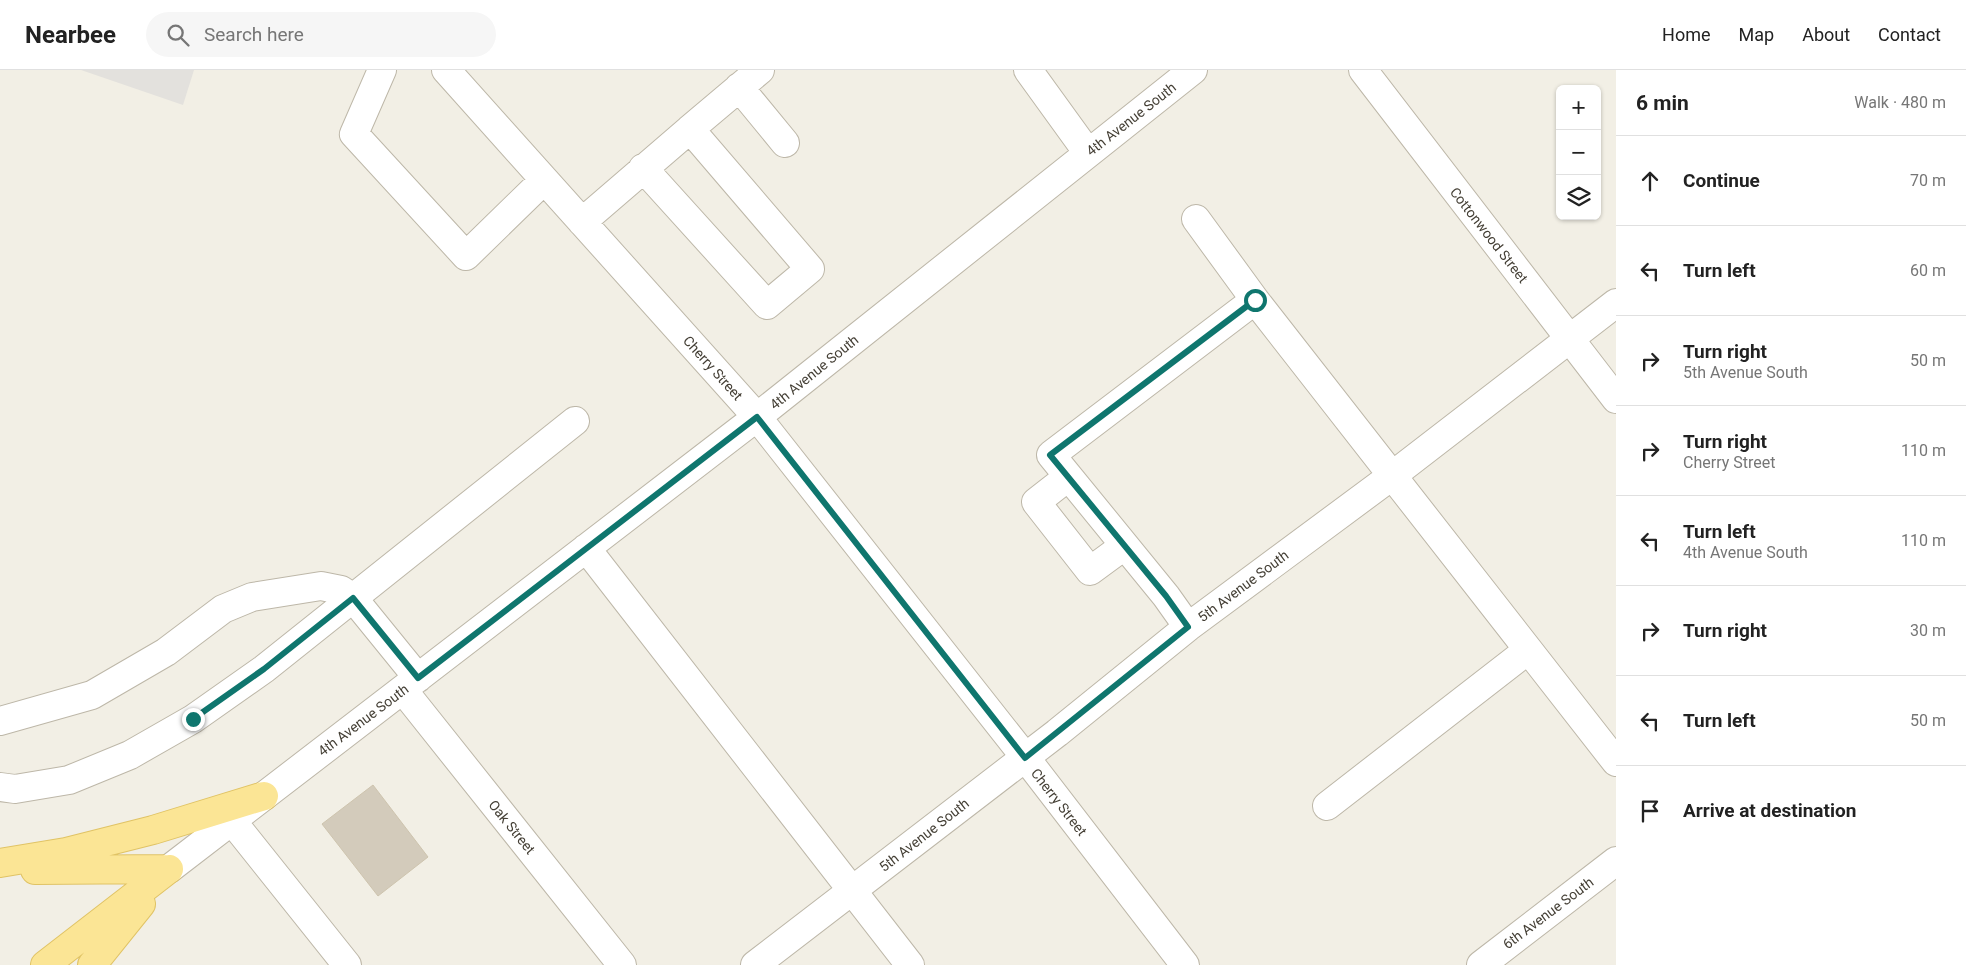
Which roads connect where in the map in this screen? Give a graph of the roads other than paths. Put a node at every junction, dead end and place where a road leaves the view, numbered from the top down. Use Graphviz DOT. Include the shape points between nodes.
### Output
graph roads {
  1 [pos="382,70"];
  2 [pos="446,70"];
  3 [pos="760,70"];
  4 [pos="1028,70"];
  5 [pos="1193,70"];
  6 [pos="1363,70"];
  7 [pos="739,87"];
  8 [pos="690,129"];
  9 [pos="785,143"];
  10 [pos="1088,154"];
  11 [pos="643,168"];
  12 [pos="544,180"];
  13 [pos="1196,219"];
  14 [pos="582,222"];
  15 [pos="1255,300"];
  16 [pos="1616,303"];
  17 [pos="1570,339"];
  18 [pos="1616,399"];
  19 [pos="757,417"];
  20 [pos="575,421"];
  21 [pos="1393,475"];
  22 [pos="1068,478"];
  23 [pos="1124,546"];
  24 [pos="586,548"];
  25 [pos="353,598"];
  26 [pos="1188,627"];
  27 [pos="1528,650"];
  28 [pos="410,684"];
  29 [pos="0,720"];
  30 [pos="1025,758"];
  31 [pos="1616,762"];
  32 [pos="0,787"];
  33 [pos="264,796"];
  34 [pos="1327,806"];
  35 [pos="232,821"];
  36 [pos="1616,861"];
  37 [pos="0,863"];
  38 [pos="169,869"];
  39 [pos="0,870"];
  40 [pos="853,890"];
  41 [pos="44,965"];
  42 [pos="92,965"];
  43 [pos="347,965"];
  44 [pos="622,965"];
  45 [pos="755,965"];
  46 [pos="910,965"];
  47 [pos="1185,965"];
  48 [pos="1481,965"];
  1 -- 12 [label="street" via="354,134 466,256"];
  2 -- 12 [label="street, Cherry Street"];
  3 -- 7 [label="street"];
  4 -- 10 [label="street"];
  5 -- 10 [label="street, 4th Avenue South"];
  6 -- 17 [label="street, Cottonwood Street"];
  7 -- 8 [label="street"];
  7 -- 9 [label="street"];
  8 -- 11 [label="street"];
  8 -- 11 [label="street" via="810,269 767,305"];
  10 -- 19 [label="street, 4th Avenue South"];
  11 -- 14 [label="street"];
  12 -- 14 [label="street, Cherry Street"];
  13 -- 15 [label="street"];
  14 -- 19 [label="street, Cherry Street"];
  15 -- 21 [label="street"];
  15 -- 22 [label="street" via="1050,455"];
  16 -- 17 [label="street, 5th Avenue South"];
  17 -- 18 [label="street, Cottonwood Street"];
  17 -- 21 [label="street, 5th Avenue South"];
  19 -- 24 [label="street, 4th Avenue South"];
  19 -- 30 [label="street, Cherry Street"];
  20 -- 25 [label="street"];
  21 -- 26 [label="street, 5th Avenue South"];
  21 -- 27 [label="street"];
  22 -- 23 [label="street"];
  22 -- 23 [label="street" via="1036,502 1090,570"];
  23 -- 26 [label="street"];
  24 -- 28 [label="street, 4th Avenue South"];
  24 -- 40 [label="street"];
  25 -- 28 [label="street, Oak Street"];
  25 -- 29 [label="street" via="341,590 321,586 252,597 223,609 166,652 92,695"];
  25 -- 32 [label="street" via="264,669 193,719 130,755 69,780 15,789"];
  26 -- 30 [label="street, 5th Avenue South"];
  27 -- 31 [label="street"];
  27 -- 34 [label="street"];
  28 -- 33 [label="street, 4th Avenue South"];
  28 -- 44 [label="street, Oak Street"];
  30 -- 40 [label="street, 5th Avenue South"];
  30 -- 47 [label="street, Cherry Street"];
  33 -- 35 [label="street, 4th Avenue South"];
  33 -- 37 [label="main road" via="153,830 66,852"];
  35 -- 38 [label="street, 4th Avenue South"];
  35 -- 43 [label="street"];
  36 -- 48 [label="street, 6th Avenue South"];
  38 -- 39 [label="main road"];
  38 -- 41 [label="main road"];
  38 -- 42 [label="main road"];
  40 -- 45 [label="street, 5th Avenue South"];
  40 -- 46 [label="street"];
}
